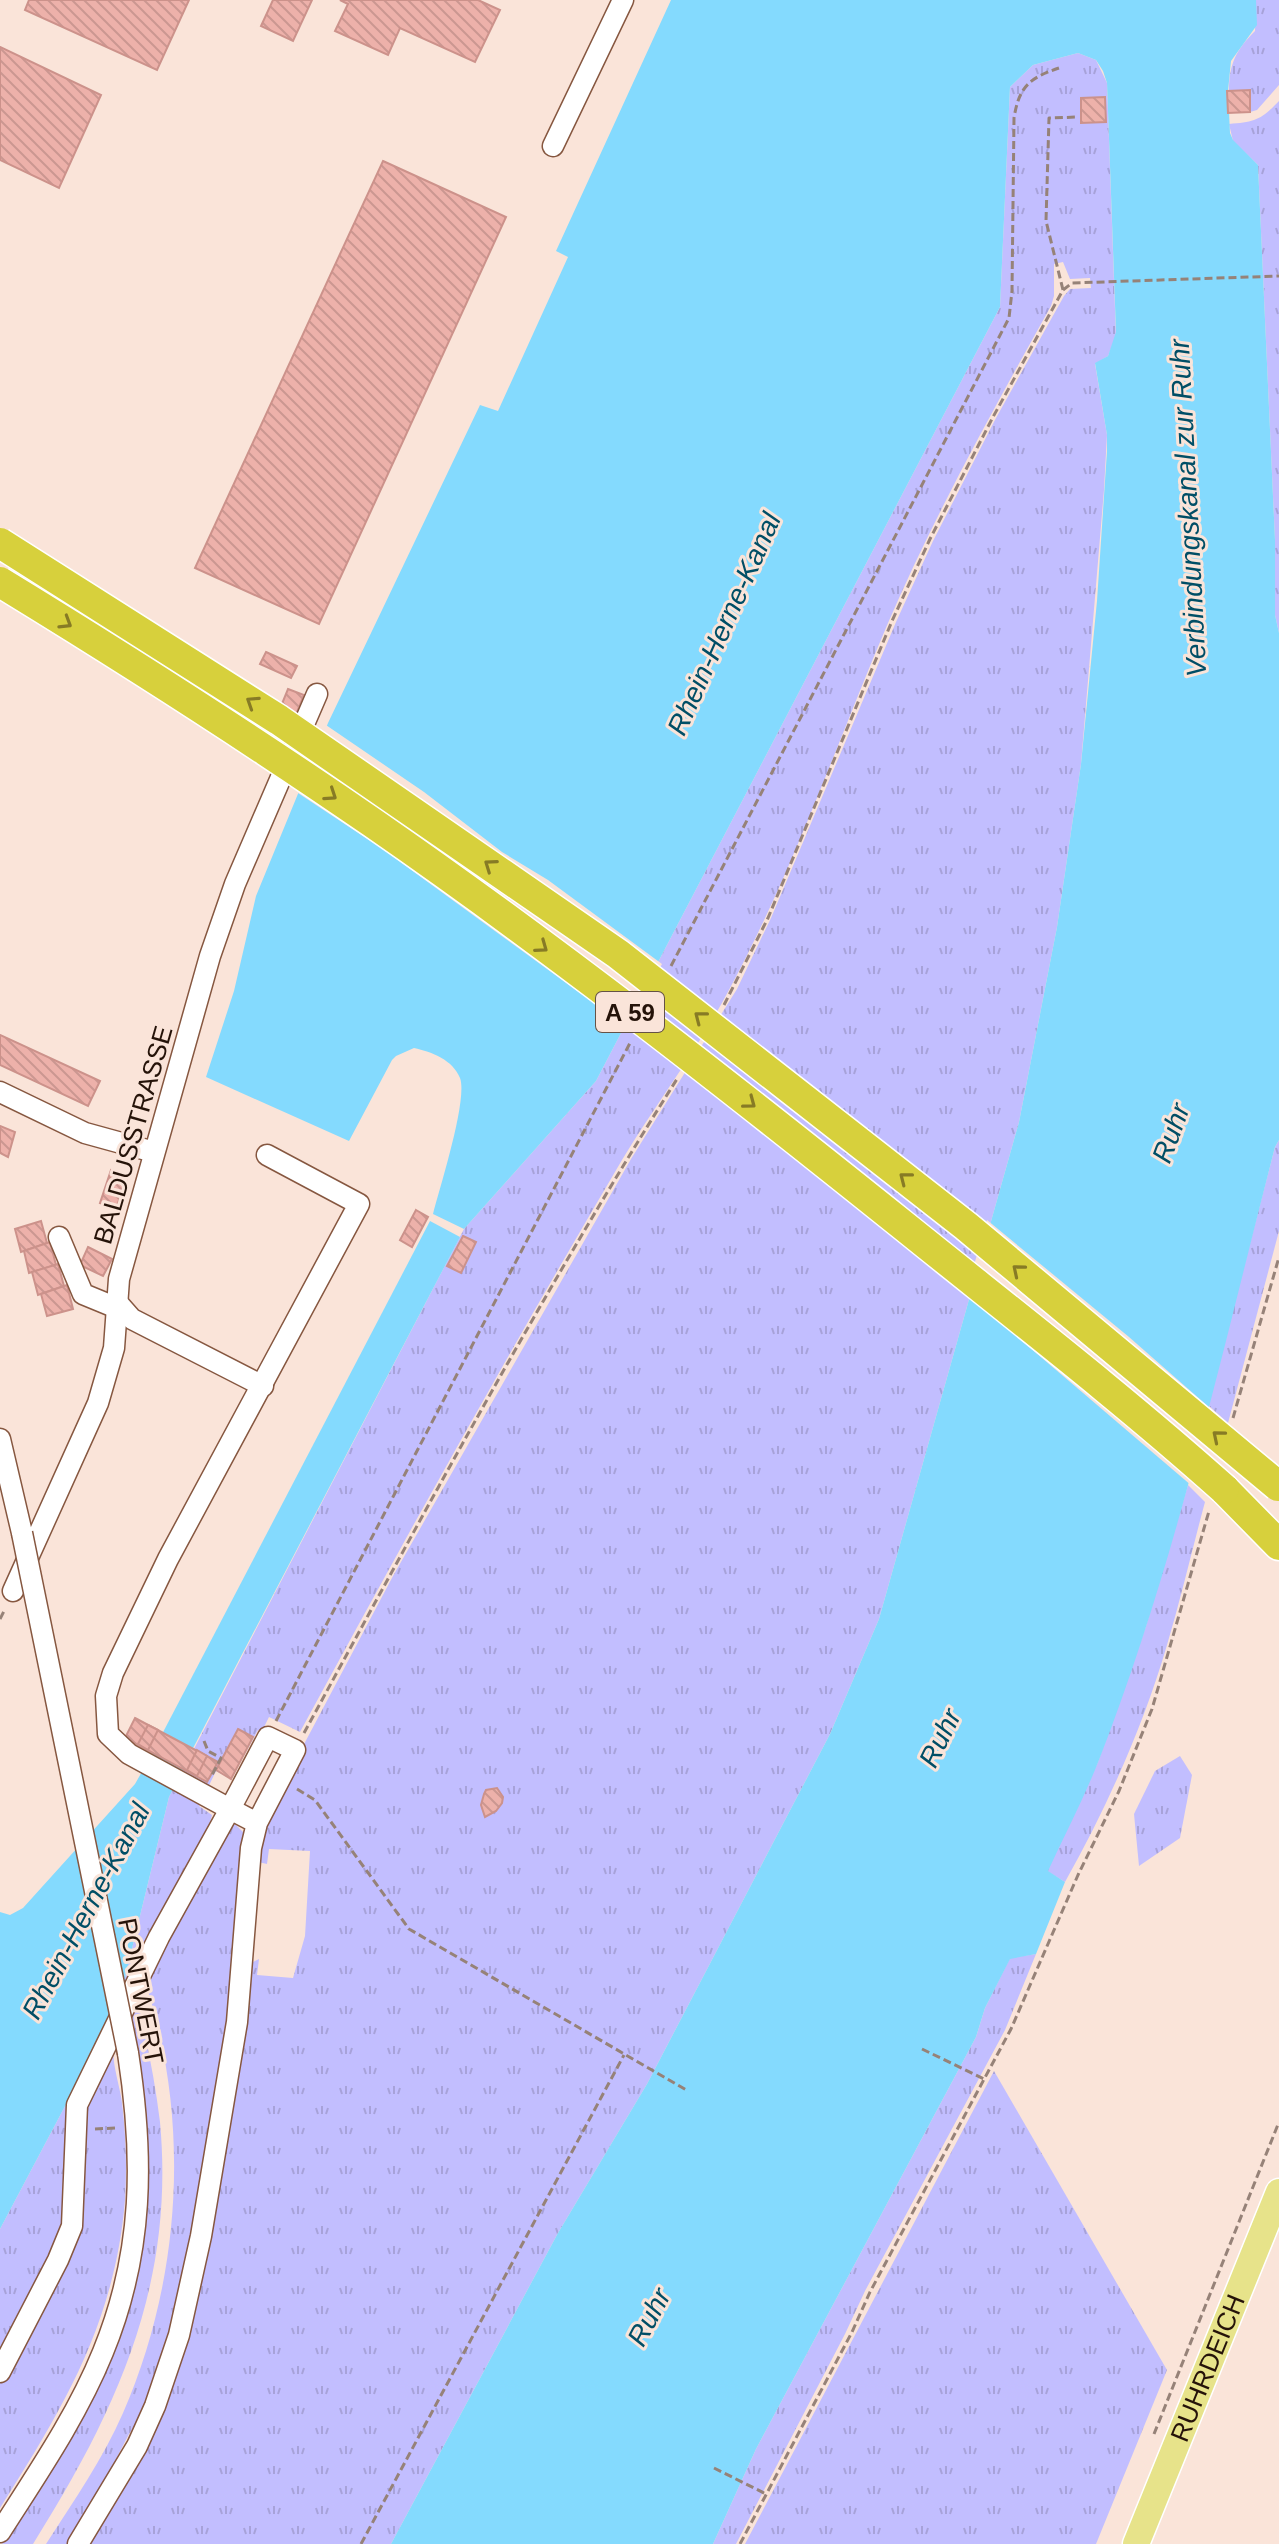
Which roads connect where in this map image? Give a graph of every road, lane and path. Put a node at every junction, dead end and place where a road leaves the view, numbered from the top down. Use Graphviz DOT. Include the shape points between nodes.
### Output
graph roads {
  1 [pos="623,0"];
  2 [pos="1059,68"];
  3 [pos="1078,117"];
  4 [pos="553,146"];
  5 [pos="1279,276"];
  6 [pos="0,543"];
  7 [pos="0,582"];
  8 [pos="317,694"];
  9 [pos="669,969"];
  10 [pos="632,1039"];
  11 [pos="0,1092"];
  12 [pos="154,1152"];
  13 [pos="267,1155"];
  14 [pos="59,1237"];
  15 [pos="1279,1257"];
  16 [pos="117,1305"];
  17 [pos="263,1386"];
  18 [pos="1230,1429"];
  19 [pos="0,1439"];
  20 [pos="1279,1487"];
  21 [pos="1212,1499"];
  22 [pos="1279,1545"];
  23 [pos="13,1591"];
  24 [pos="268,1737"];
  25 [pos="204,1741"];
  26 [pos="202,1794"];
  27 [pos="309,1796"];
  28 [pos="230,1809"];
  29 [pos="257,1823"];
  30 [pos="922,2049"];
  31 [pos="624,2055"];
  32 [pos="984,2079"];
  33 [pos="688,2091"];
  34 [pos="1279,2122"];
  35 [pos="1279,2192"];
  36 [pos="0,2372"];
  37 [pos="1151,2442"];
  38 [pos="714,2468"];
  39 [pos="766,2494"];
  40 [pos="0,2532"];
  41 [pos="78,2544"];
  42 [pos="361,2544"];
  43 [pos="740,2544"];
  44 [pos="1136,2544"];
  1 -- 4 [label="street"];
  2 -- 9 [label="path" via="1037,76 1017,100 1009,318"];
  3 -- 5 [label="path" via="1049,118 1046,221 1063,290 1072,283"];
  20 -- 6 [label="highway, A 59, one-way, bridge" via="954,1217 618,954 279,720"];
  7 -- 22 [label="highway, A 59, one-way, bridge" via="144,670 376,825 597,987 1094,1378 1224,1489"];
  8 -- 12 [label="street, BALDUSSTRASSE" via="235,884"];
  10 -- 24 [label="path"];
  11 -- 12 [label="street" via="85,1133"];
  12 -- 16 [label="street, BALDUSSTRASSE" via="119,1279"];
  13 -- 17 [label="street" via="359,1204"];
  14 -- 16 [label="street" via="83,1294"];
  15 -- 18 [label="path"];
  16 -- 17 [label="street" via="132,1319"];
  16 -- 23 [label="street, BALDUSSTRASSE" via="114,1348 98,1403"];
  17 -- 26 [label="street" via="168,1559 106,1696 108,1734 129,1754"];
  19 -- 40 [label="street, PONTWERT, bridge" via="128,2053 140,2154 131,2254 102,2353 73,2412"];
  21 -- 32 [label="path" via="1152,1709"];
  24 -- 28 [label="street"];
  24 -- 29 [label="street" via="295,1750"];
  25 -- 26 [label="path" via="208,1751 221,1758"];
  26 -- 28 [label="street"];
  27 -- 31 [label="path" via="409,1929"];
  28 -- 29 [label="street"];
  28 -- 36 [label="street" via="159,1937 77,2105 72,2226"];
  29 -- 41 [label="street" via="237,2022 179,2335 137,2446"];
  30 -- 32 [label="path"];
  31 -- 33 [label="path"];
  31 -- 42 [label="path"];
  32 -- 39 [label="path"];
  34 -- 37 [label="path"];
  35 -- 44 [label="main road, RUHRDEICH"];
  38 -- 39 [label="path"];
  39 -- 43 [label="path"];
}
